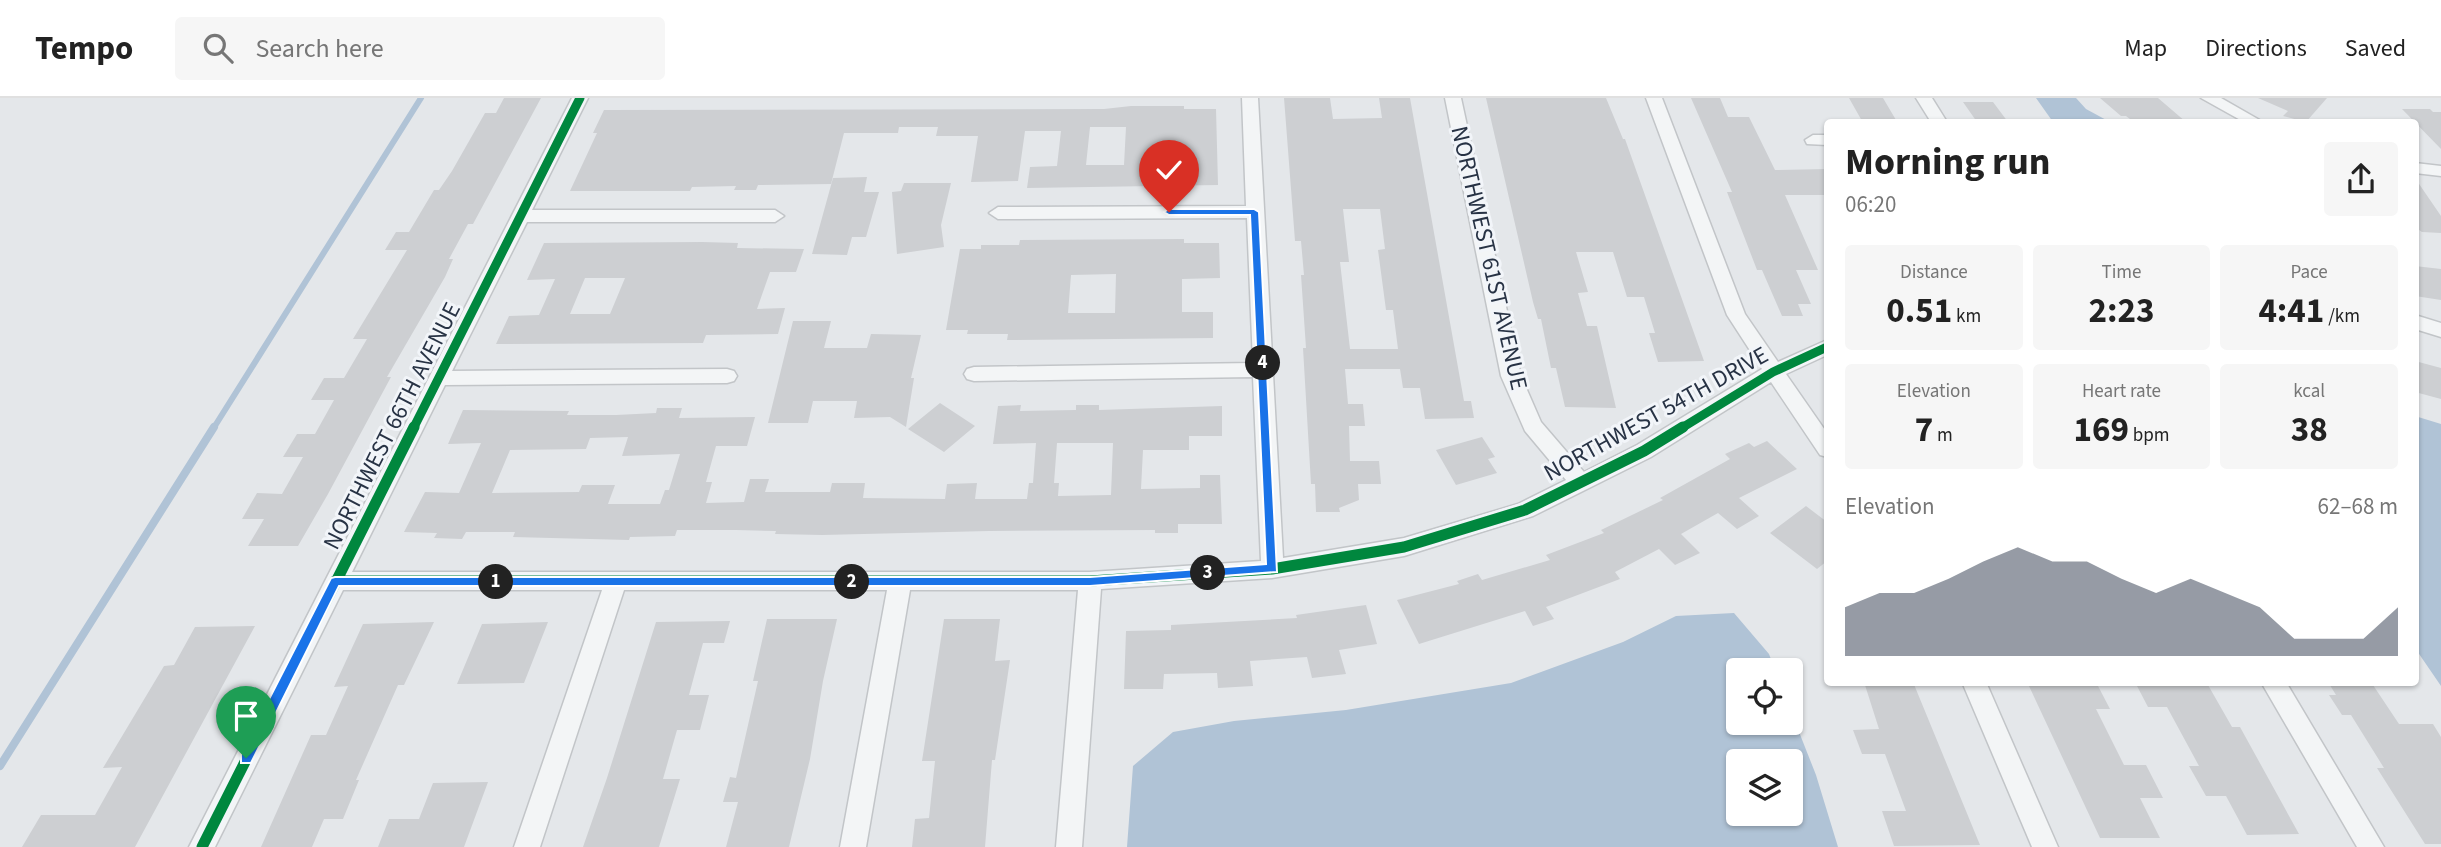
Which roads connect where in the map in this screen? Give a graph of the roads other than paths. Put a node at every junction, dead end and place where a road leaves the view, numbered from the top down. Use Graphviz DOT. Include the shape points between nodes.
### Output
graph roads {
  1 [pos="580,98"];
  2 [pos="1250,98"];
  3 [pos="1452,98"];
  4 [pos="1654,98"];
  5 [pos="1924,98"];
  6 [pos="2209,98"];
  7 [pos="1937,119"];
  8 [pos="2249,119"];
  9 [pos="2419,168"];
  10 [pos="2441,171"];
  11 [pos="1254,212"];
  12 [pos="998,213"];
  13 [pos="521,216"];
  14 [pos="775,216"];
  15 [pos="2419,323"];
  16 [pos="2441,330"];
  17 [pos="1824,348"];
  18 [pos="1264,370"];
  19 [pos="1773,372"];
  20 [pos="974,374"];
  21 [pos="727,376"];
  22 [pos="441,378"];
  23 [pos="1824,445"];
  24 [pos="1581,483"];
  25 [pos="1272,569"];
  26 [pos="335,582"];
  27 [pos="616,582"];
  28 [pos="900,582"];
  29 [pos="1090,582"];
  30 [pos="1976,686"];
  31 [pos="2275,686"];
  32 [pos="202,847"];
  33 [pos="527,847"];
  34 [pos="853,847"];
  35 [pos="1069,847"];
  36 [pos="2045,847"];
  37 [pos="2371,847"];
  1 -- 13 [label="street, NORTHWEST 66TH AVENUE"];
  2 -- 11 [label="street"];
  3 -- 24 [label="street, NORTHWEST 61ST AVENUE" via="1511,376 1532,426"];
  4 -- 19 [label="street" via="1736,315"];
  5 -- 7 [label="street"];
  6 -- 8 [label="street"];
  9 -- 10 [label="street"];
  11 -- 12 [label="street"];
  11 -- 18 [label="street"];
  13 -- 14 [label="street"];
  13 -- 22 [label="street, NORTHWEST 66TH AVENUE"];
  15 -- 16 [label="street"];
  17 -- 19 [label="street, NORTHWEST 54TH DRIVE"];
  18 -- 20 [label="street"];
  18 -- 25 [label="street"];
  19 -- 23 [label="street"];
  19 -- 24 [label="street, NORTHWEST 54TH DRIVE" via="1644,451"];
  21 -- 22 [label="street"];
  22 -- 26 [label="street, NORTHWEST 66TH AVENUE"];
  24 -- 25 [label="street, NORTHWEST 54TH DRIVE" via="1525,510 1404,547"];
  25 -- 29 [label="street, NORTHWEST 54TH DRIVE"];
  26 -- 27 [label="street, NORTHWEST 54TH DRIVE"];
  26 -- 32 [label="street, NORTHWEST 66TH AVENUE"];
  27 -- 28 [label="street, NORTHWEST 54TH DRIVE"];
  27 -- 33 [label="street"];
  28 -- 29 [label="street, NORTHWEST 54TH DRIVE"];
  28 -- 34 [label="street"];
  29 -- 35 [label="street"];
  30 -- 36 [label="street"];
  31 -- 37 [label="street"];
}
